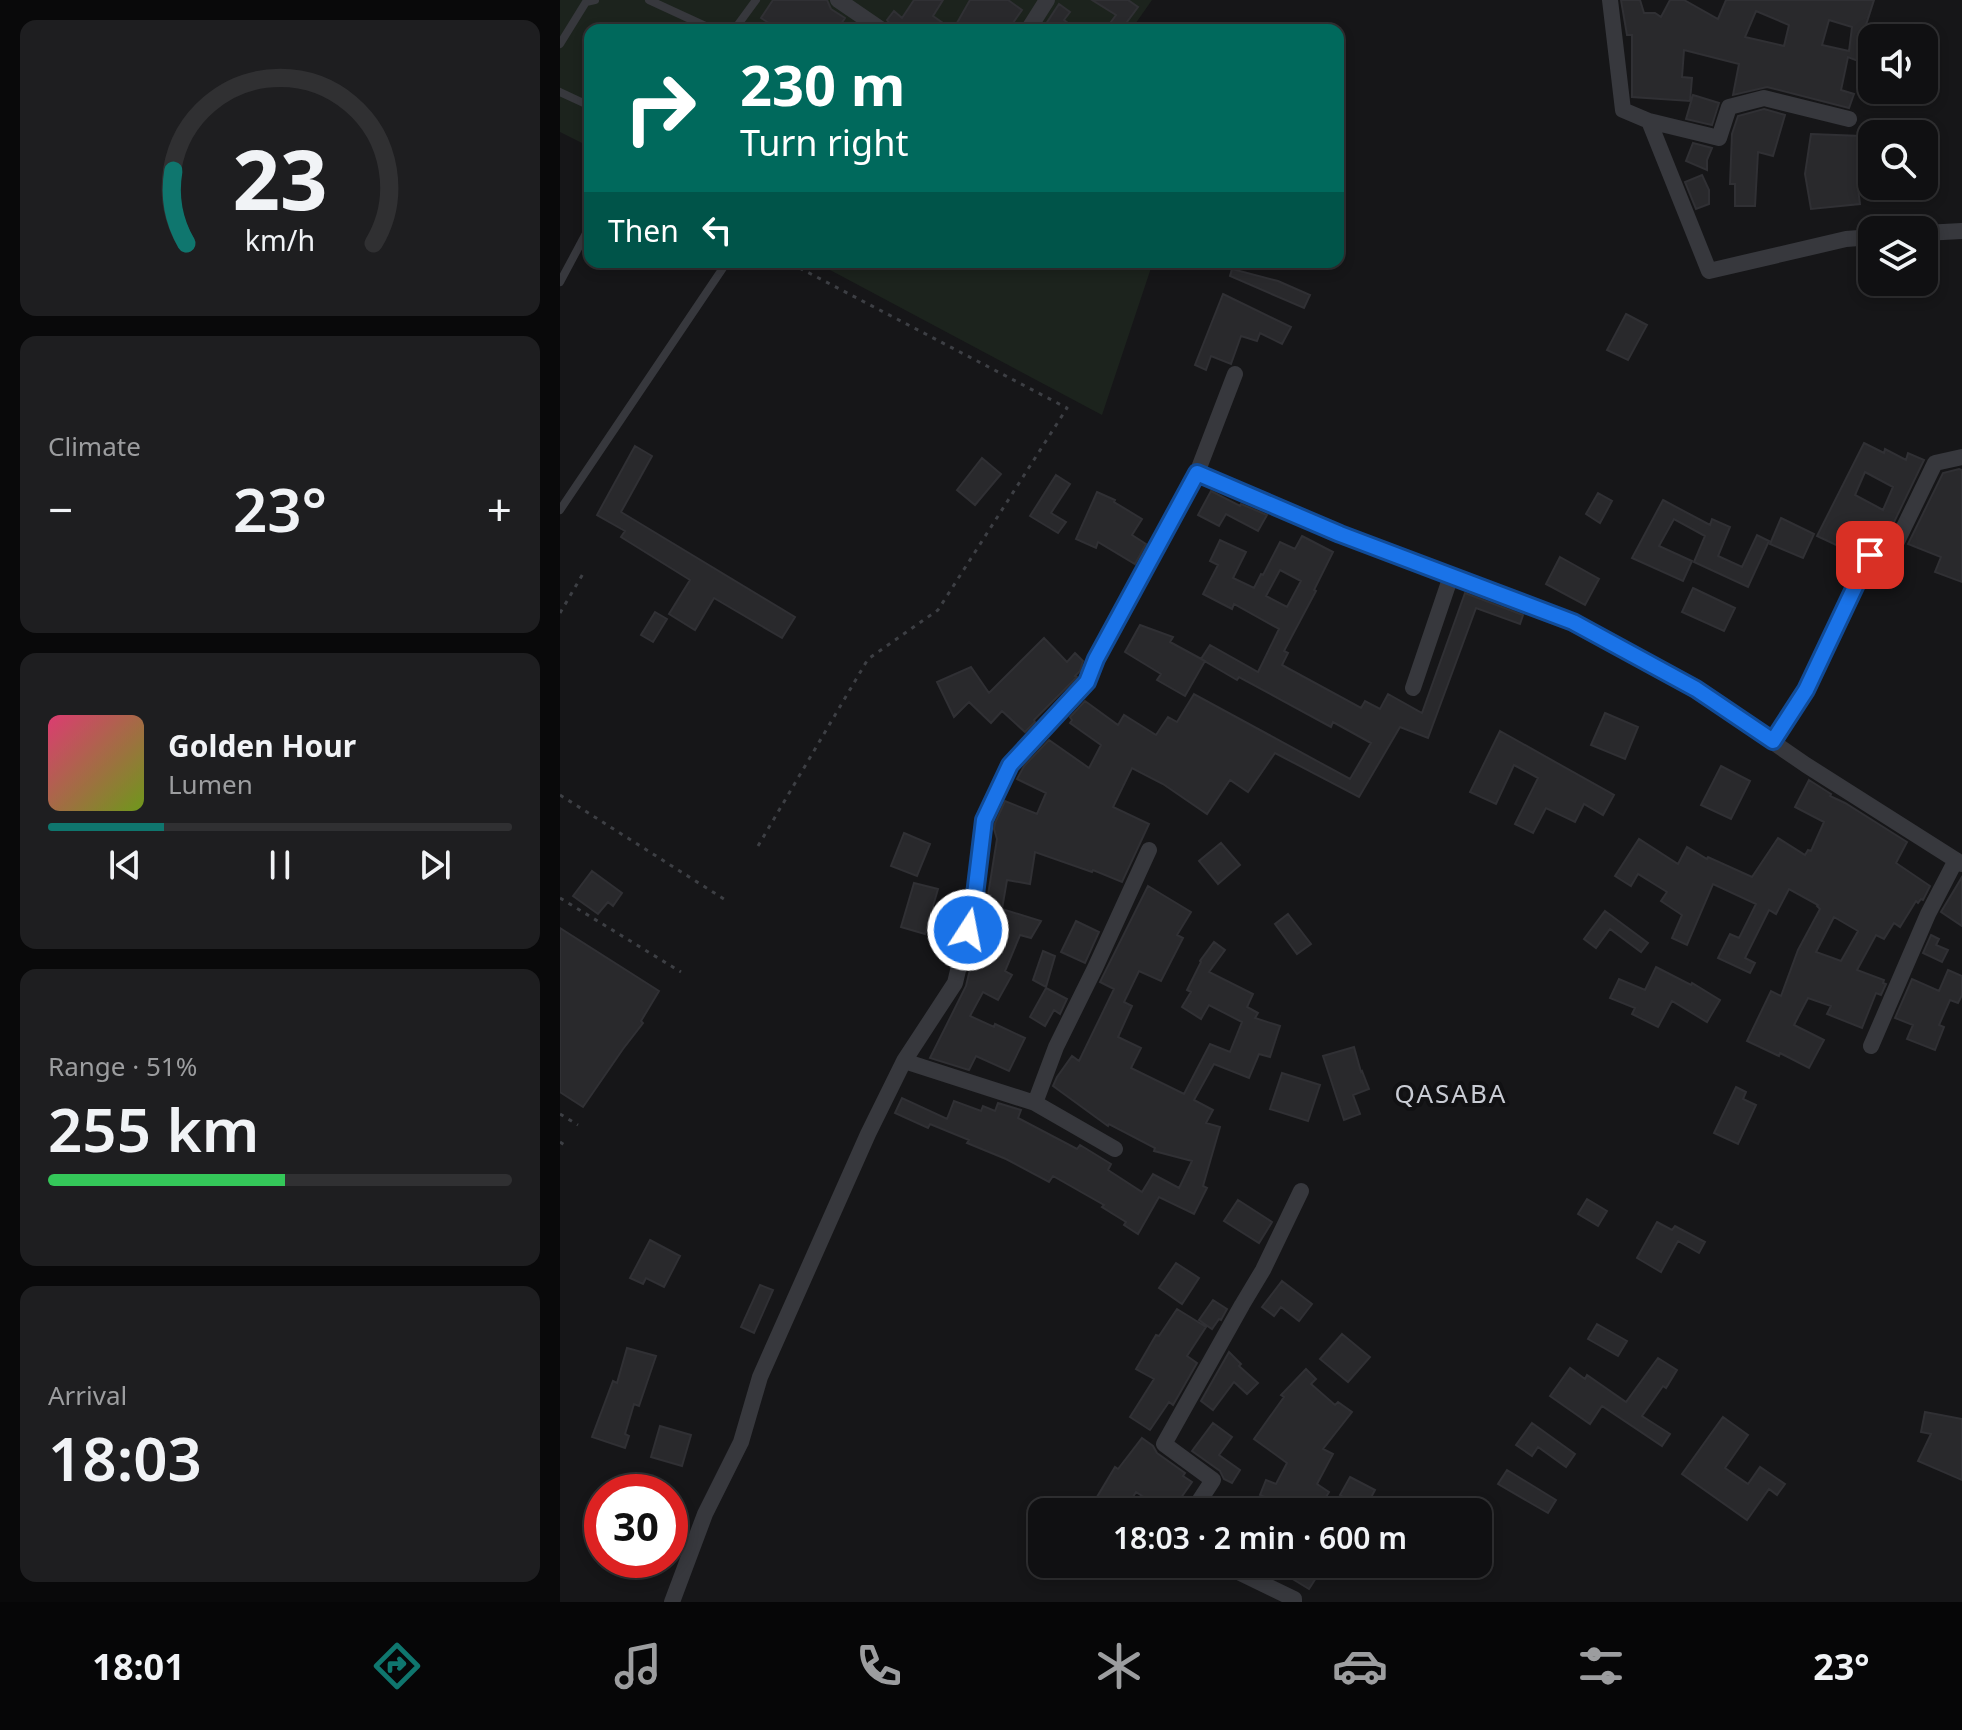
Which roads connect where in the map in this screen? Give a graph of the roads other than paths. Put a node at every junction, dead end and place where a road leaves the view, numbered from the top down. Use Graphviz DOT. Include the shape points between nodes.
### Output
graph roads {
  1 [pos="595,0"];
  2 [pos="649,0"];
  3 [pos="756,0"];
  4 [pos="838,0"];
  5 [pos="1047,0"];
  6 [pos="1610,0"];
  7 [pos="701,24"];
  8 [pos="738,24"];
  9 [pos="873,24"];
  10 [pos="1032,24"];
  11 [pos="560,44"];
  12 [pos="560,92"];
  13 [pos="584,103"];
  14 [pos="1849,119"];
  15 [pos="1649,121"];
  16 [pos="1962,231"];
  17 [pos="1938,232"];
  18 [pos="584,237"];
  19 [pos="1858,238"];
  20 [pos="723,268"];
  21 [pos="560,282"];
  22 [pos="1235,374"];
  23 [pos="1962,457"];
  24 [pos="1197,473"];
  25 [pos="560,510"];
  26 [pos="1451,576"];
  27 [pos="1413,688"];
  28 [pos="1773,741"];
  29 [pos="1149,850"];
  30 [pos="1959,862"];
  31 [pos="1871,1046"];
  32 [pos="904,1061"];
  33 [pos="1035,1103"];
  34 [pos="1115,1149"];
  35 [pos="1301,1191"];
  36 [pos="1201,1498"];
  37 [pos="1251,1578"];
  38 [pos="672,1602"];
  39 [pos="1294,1602"];
  1 -- 11 [label="lane" via="586,2"];
  2 -- 7 [label="lane"];
  3 -- 8 [label="lane"];
  4 -- 9 [label="street"];
  5 -- 10 [label="street"];
  6 -- 15 [label="street" via="1623,110"];
  12 -- 13 [label="lane"];
  14 -- 15 [label="street" via="1764,98 1729,107 1719,138"];
  15 -- 19 [label="street" via="1709,271"];
  16 -- 17 [label="street"];
  18 -- 21 [label="lane"];
  20 -- 25 [label="lane"];
  22 -- 24 [label="street"];
  23 -- 28 [label="street" via="1935,463 1888,560 1870,555 1806,690"];
  24 -- 26 [label="street"];
  24 -- 32 [label="street" via="1087,682 1010,765 984,820 974,903 955,983"];
  26 -- 27 [label="street"];
  26 -- 28 [label="street" via="1573,622 1696,689"];
  28 -- 30 [label="street"];
  29 -- 33 [label="street"];
  30 -- 31 [label="street" via="1928,914"];
  32 -- 33 [label="street"];
  32 -- 38 [label="street" via="760,1377 741,1442 705,1514"];
  33 -- 34 [label="street"];
  35 -- 36 [label="street" via="1263,1270 1164,1444 1213,1480"];
  37 -- 39 [label="street"];
}
